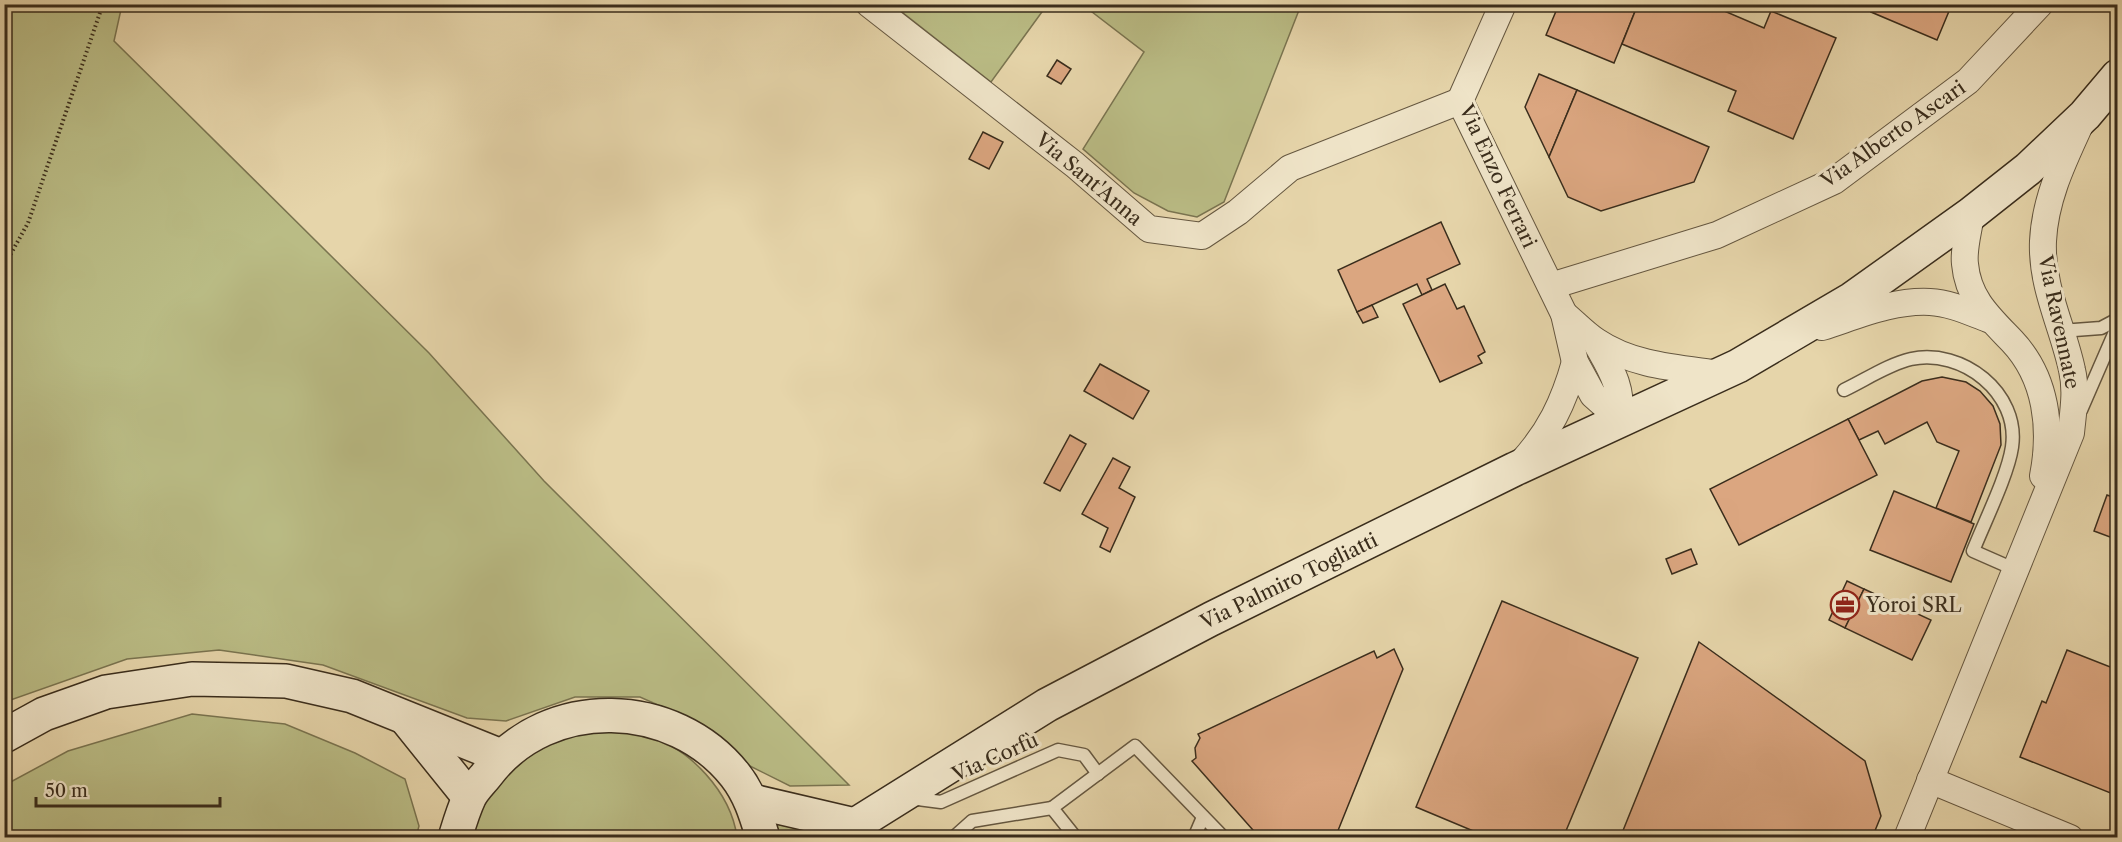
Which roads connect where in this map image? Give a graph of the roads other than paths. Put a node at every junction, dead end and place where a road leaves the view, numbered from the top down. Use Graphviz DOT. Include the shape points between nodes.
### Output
graph roads {
  1 [pos="869,4"];
  2 [pos="1503,4"];
  3 [pos="2040,4"];
  4 [pos="2118,76"];
  5 [pos="1460,101"];
  6 [pos="2085,115"];
  7 [pos="1971,214"];
  8 [pos="1551,286"];
  9 [pos="1891,305"];
  10 [pos="1564,314"];
  11 [pos="1988,319"];
  12 [pos="2118,319"];
  13 [pos="2118,325"];
  14 [pos="2061,331"];
  15 [pos="1595,341"];
  16 [pos="1575,362"];
  17 [pos="1729,370"];
  18 [pos="1844,390"];
  19 [pos="1620,419"];
  20 [pos="2071,433"];
  21 [pos="1515,469"];
  22 [pos="2031,527"];
  23 [pos="2014,569"];
  24 [pos="406,718"];
  25 [pos="4,736"];
  26 [pos="501,756"];
  27 [pos="1098,774"];
  28 [pos="1930,780"];
  29 [pos="469,797"];
  30 [pos="900,797"];
  31 [pos="752,801"];
  32 [pos="1052,808"];
  33 [pos="1203,817"];
  34 [pos="847,831"];
  35 [pos="455,837"];
  36 [pos="763,837"];
  37 [pos="953,837"];
  38 [pos="1076,837"];
  39 [pos="1194,837"];
  40 [pos="1224,837"];
  41 [pos="1907,837"];
  42 [pos="2070,837"];
  1 -- 5 [label="street, Via Sant'Anna" via="1075,165 1149,229 1202,236 1238,212 1290,168"];
  2 -- 5 [label="street, Via Enzo Ferrari"];
  3 -- 8 [label="street, Via Alberto Ascari" via="1968,81 1834,181 1718,235"];
  4 -- 6 [label="main road, Via Ravennate"];
  5 -- 8 [label="street, Via Enzo Ferrari"];
  6 -- 7 [label="main road, Via Ravennate" via="2028,170"];
  6 -- 14 [label="street, Via Ravennate" via="2057,176 2046,215 2045,272"];
  7 -- 11 [label="street, Via Ravennate" via="1965,264 1971,288"];
  7 -- 17 [label="main road, Via Palmiro Togliatti" via="1852,299"];
  8 -- 10 [label="street, Via Enzo Ferrari"];
  9 -- 11 [label="street, Via Ravennate" via="1930,302"];
  9 -- 17 [label="street, Via Palmiro Togliatti" via="1816,328"];
  10 -- 15 [label="street, Via Enzo Ferrari"];
  10 -- 16 [label="street, Via Enzo Ferrari"];
  11 -- 22 [label="street, Via Ravennate" via="2014,343 2033,369 2044,402 2048,447"];
  12 -- 14 [label="lane" via="2101,328"];
  13 -- 20 [label="lane"];
  14 -- 20 [label="street, Via Ravennate" via="2073,371"];
  15 -- 17 [label="street, Via Enzo Ferrari" via="1634,359 1662,366"];
  15 -- 19 [label="street, Via Enzo Ferrari" via="1618,381"];
  16 -- 19 [label="street, Via Enzo Ferrari" via="1593,395"];
  16 -- 21 [label="street, Via Enzo Ferrari" via="1555,418 1541,441"];
  17 -- 19 [label="main road, Via Palmiro Togliatti"];
  18 -- 23 [label="lane" via="1909,359 1937,356 1966,366 1993,387 2010,417 2012,449 1973,551"];
  19 -- 21 [label="main road, Via Palmiro Togliatti"];
  20 -- 22 [label="street, Via Ravennate"];
  21 -- 30 [label="main road, Via Palmiro Togliatti" via="1047,705"];
  22 -- 23 [label="street, Via Ravennate"];
  23 -- 28 [label="street, Via Ravennate"];
  24 -- 25 [label="main road" via="352,696 286,681 192,679 106,692 44,714"];
  24 -- 26 [label="main road"];
  24 -- 29 [label="main road"];
  26 -- 29 [label="main road"];
  26 -- 31 [label="main road" via="553,724 602,714 652,720 685,733 714,753"];
  27 -- 30 [label="lane, Via Corfù" via="1084,755 1058,750 941,802"];
  27 -- 32 [label="lane"];
  27 -- 33 [label="lane" via="1135,747"];
  28 -- 41 [label="street, Via Ravennate"];
  28 -- 42 [label="street"];
  29 -- 35 [label="main road"];
  30 -- 34 [label="main road, Via Palmiro Togliatti"];
  31 -- 34 [label="main road, Via Palmiro Togliatti"];
  31 -- 36 [label="main road"];
  32 -- 37 [label="lane" via="972,821"];
  32 -- 38 [label="lane"];
  33 -- 39 [label="lane"];
  33 -- 40 [label="lane"];
}
